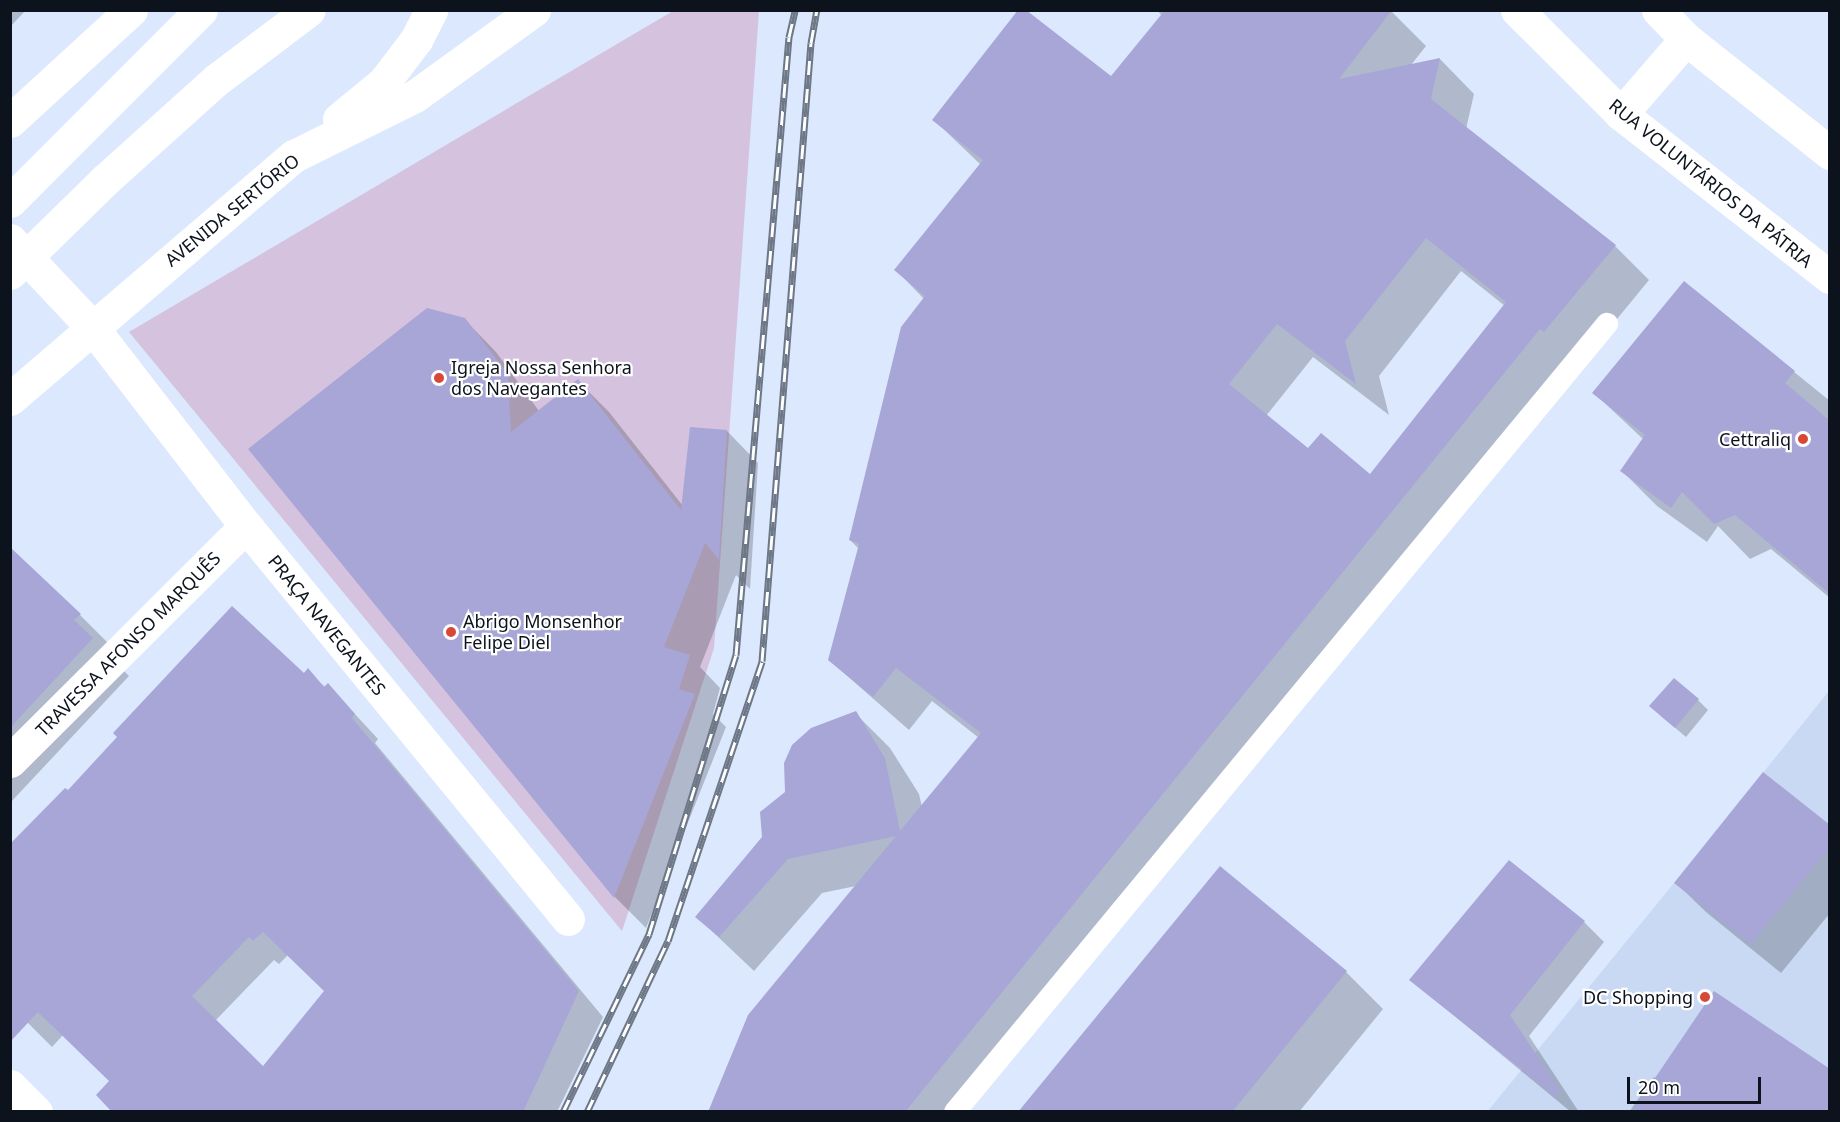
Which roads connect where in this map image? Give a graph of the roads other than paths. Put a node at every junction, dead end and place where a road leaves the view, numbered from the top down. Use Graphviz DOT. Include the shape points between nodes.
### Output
graph roads {
  1 [pos="130,10"];
  2 [pos="201,10"];
  3 [pos="309,10"];
  4 [pos="431,10"];
  5 [pos="534,10"];
  6 [pos="1517,10"];
  7 [pos="1658,10"];
  8 [pos="1686,39"];
  9 [pos="1621,114"];
  10 [pos="10,121"];
  11 [pos="1830,153"];
  12 [pos="294,156"];
  13 [pos="10,201"];
  14 [pos="10,240"];
  15 [pos="10,273"];
  16 [pos="1830,277"];
  17 [pos="1607,324"];
  18 [pos="92,327"];
  19 [pos="10,399"];
  20 [pos="246,526"];
  21 [pos="10,761"];
  22 [pos="568,919"];
  23 [pos="10,1086"];
  24 [pos="36,1112"];
  25 [pos="955,1112"];
  1 -- 10 [label="main road"];
  2 -- 13 [label="main road"];
  3 -- 15 [label="main road" via="216,80"];
  4 -- 12 [label="main road" via="416,40 384,82"];
  5 -- 12 [label="main road, AVENIDA SERTÓRIO" via="415,96"];
  6 -- 9 [label="main road, RUA VOLUNTÁRIOS DA PÁTRIA"];
  7 -- 8 [label="main road"];
  8 -- 9 [label="main road"];
  8 -- 11 [label="main road"];
  9 -- 16 [label="main road, RUA VOLUNTÁRIOS DA PÁTRIA"];
  12 -- 18 [label="main road, AVENIDA SERTÓRIO"];
  14 -- 18 [label="main road, PRAÇA NAVEGANTES"];
  17 -- 25 [label="lane"];
  18 -- 19 [label="main road, AVENIDA SERTÓRIO"];
  18 -- 20 [label="main road, PRAÇA NAVEGANTES"];
  20 -- 21 [label="main road, TRAVESSA AFONSO MARQUÊS"];
  20 -- 22 [label="main road, PRAÇA NAVEGANTES"];
  23 -- 24 [label="main road"];
}
